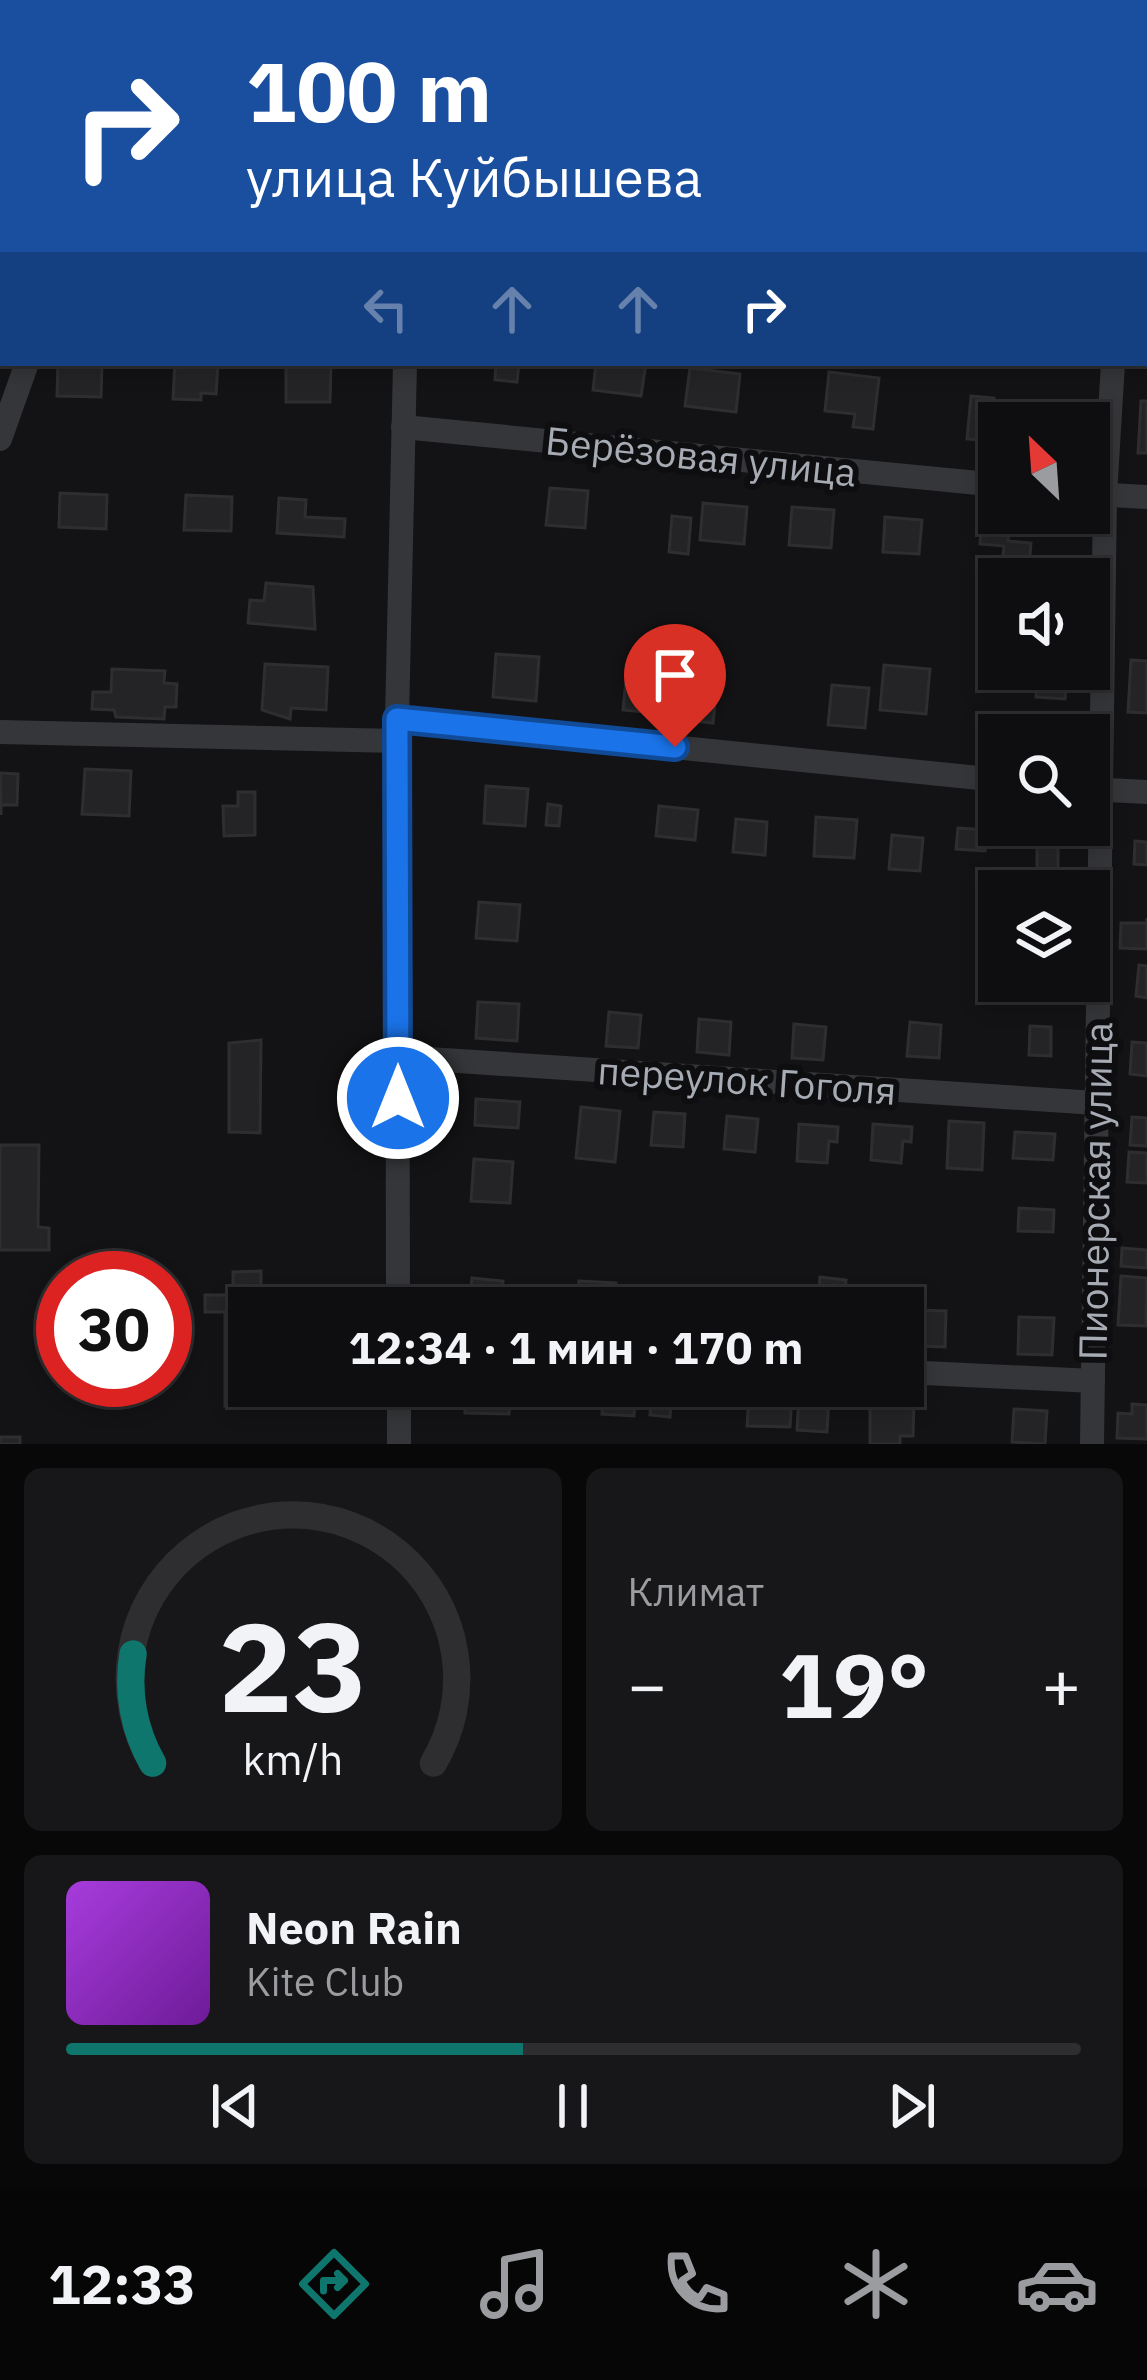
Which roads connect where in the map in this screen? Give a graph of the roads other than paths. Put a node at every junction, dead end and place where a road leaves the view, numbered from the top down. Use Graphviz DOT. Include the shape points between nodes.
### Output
graph roads {
  1 [pos="26,366"];
  2 [pos="405,366"];
  3 [pos="1113,366"];
  4 [pos="1108,402"];
  5 [pos="403,427"];
  6 [pos="0,439"];
  7 [pos="978,483"];
  8 [pos="1110,495"];
  9 [pos="1147,496"];
  10 [pos="1097,534"];
  11 [pos="1095,714"];
  12 [pos="397,730"];
  13 [pos="0,731"];
  14 [pos="978,778"];
  15 [pos="1110,791"];
  16 [pos="1147,792"];
  17 [pos="1094,846"];
  18 [pos="398,1057"];
  19 [pos="1096,1102"];
  20 [pos="398,1287"];
  21 [pos="924,1373"];
  22 [pos="1093,1381"];
  23 [pos="399,1407"];
  24 [pos="399,1444"];
  25 [pos="1092,1444"];
  1 -- 6 [label="street"];
  2 -- 5 [label="street"];
  3 -- 4 [label="street, Пионерская улица"];
  5 -- 7 [label="street, Берёзовая улица"];
  5 -- 12 [label="street"];
  8 -- 9 [label="street"];
  10 -- 11 [label="street, Пионерская улица"];
  12 -- 13 [label="street"];
  12 -- 14 [label="street"];
  12 -- 18 [label="street"];
  15 -- 16 [label="street"];
  17 -- 19 [label="street, Пионерская улица"];
  18 -- 19 [label="street, переулок Гоголя"];
  18 -- 20 [label="street"];
  19 -- 22 [label="street, Пионерская улица"];
  21 -- 22 [label="street"];
  22 -- 25 [label="street, Пионерская улица"];
  23 -- 24 [label="street"];
}
